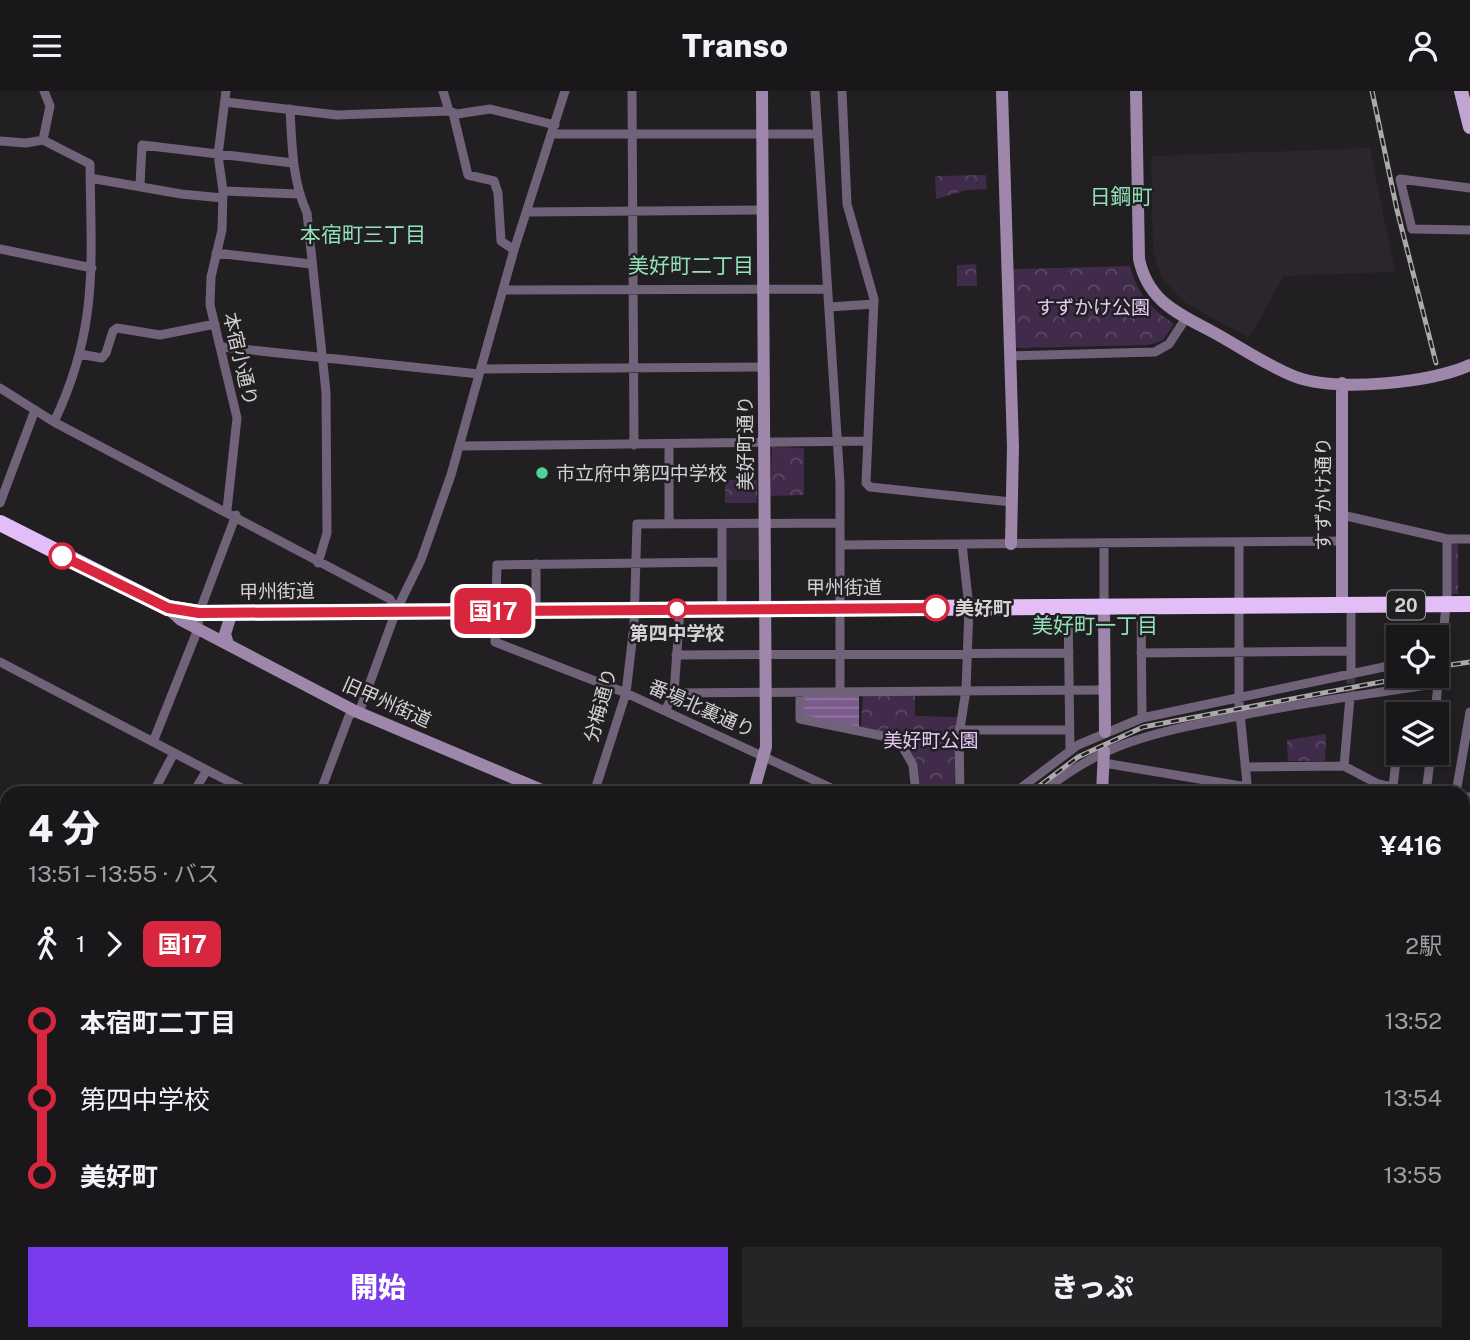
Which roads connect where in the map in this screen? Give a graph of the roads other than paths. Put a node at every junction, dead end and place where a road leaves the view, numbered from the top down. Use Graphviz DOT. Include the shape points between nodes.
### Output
graph roads {
  1 [pos="44,91"];
  2 [pos="226,91"];
  3 [pos="443,91"];
  4 [pos="565,91"];
  5 [pos="632,91"];
  6 [pos="762,91"];
  7 [pos="815,91"];
  8 [pos="842,91"];
  9 [pos="1002,91"];
  10 [pos="1136,91"];
  11 [pos="1461,91"];
  12 [pos="225,102"];
  13 [pos="290,109"];
  14 [pos="451,112"];
  15 [pos="1470,127"];
  16 [pos="553,129"];
  17 [pos="762,134"];
  18 [pos="817,134"];
  19 [pos="633,135"];
  20 [pos="43,140"];
  21 [pos="0,141"];
  22 [pos="218,155"];
  23 [pos="293,163"];
  24 [pos="90,178"];
  25 [pos="140,185"];
  26 [pos="1470,188"];
  27 [pos="223,194"];
  28 [pos="299,194"];
  29 [pos="762,210"];
  30 [pos="633,211"];
  31 [pos="527,212"];
  32 [pos="1470,230"];
  33 [pos="0,249"];
  34 [pos="514,250"];
  35 [pos="216,253"];
  36 [pos="311,264"];
  37 [pos="92,268"];
  38 [pos="763,289"];
  39 [pos="827,289"];
  40 [pos="503,290"];
  41 [pos="634,290"];
  42 [pos="874,304"];
  43 [pos="829,307"];
  44 [pos="1186,318"];
  45 [pos="215,324"];
  46 [pos="222,347"];
  47 [pos="79,354"];
  48 [pos="323,356"];
  49 [pos="1010,356"];
  50 [pos="1470,365"];
  51 [pos="764,367"];
  52 [pos="634,368"];
  53 [pos="480,371"];
  54 [pos="1342,383"];
  55 [pos="0,388"];
  56 [pos="35,410"];
  57 [pos="54,422"];
  58 [pos="866,441"];
  59 [pos="837,443"];
  60 [pos="764,444"];
  61 [pos="634,445"];
  62 [pos="669,445"];
  63 [pos="460,446"];
  64 [pos="1011,502"];
  65 [pos="0,503"];
  66 [pos="231,512"];
  67 [pos="1342,515"];
  68 [pos="0,523"];
  69 [pos="840,523"];
  70 [pos="669,524"];
  71 [pos="722,524"];
  72 [pos="765,524"];
  73 [pos="1447,539"];
  74 [pos="1470,539"];
  75 [pos="1342,541"];
  76 [pos="1239,542"];
  77 [pos="1104,543"];
  78 [pos="962,544"];
  79 [pos="1011,544"];
  80 [pos="840,545"];
  81 [pos="722,562"];
  82 [pos="318,563"];
  83 [pos="636,563"];
  84 [pos="536,564"];
  85 [pos="1470,604"];
  86 [pos="1239,605"];
  87 [pos="1347,605"];
  88 [pos="1447,605"];
  89 [pos="1104,606"];
  90 [pos="1141,606"];
  91 [pos="969,607"];
  92 [pos="1068,607"];
  93 [pos="841,608"];
  94 [pos="680,609"];
  95 [pos="722,609"];
  96 [pos="765,609"];
  97 [pos="635,610"];
  98 [pos="396,611"];
  99 [pos="495,611"];
  100 [pos="536,611"];
  101 [pos="225,613"];
  102 [pos="199,621"];
  103 [pos="1444,625"];
  104 [pos="228,645"];
  105 [pos="1352,651"];
  106 [pos="1239,652"];
  107 [pos="968,653"];
  108 [pos="1069,653"];
  109 [pos="1141,653"];
  110 [pos="841,654"];
  111 [pos="676,655"];
  112 [pos="765,655"];
  113 [pos="0,662"];
  114 [pos="1386,667"];
  115 [pos="1351,674"];
  116 [pos="1407,688"];
  117 [pos="1105,689"];
  118 [pos="966,690"];
  119 [pos="1069,690"];
  120 [pos="840,691"];
  121 [pos="766,692"];
  122 [pos="800,692"];
  123 [pos="626,693"];
  124 [pos="674,693"];
  125 [pos="1350,697"];
  126 [pos="1239,698"];
  127 [pos="355,711"];
  128 [pos="665,711"];
  129 [pos="1470,712"];
  130 [pos="1239,715"];
  131 [pos="1142,718"];
  132 [pos="960,730"];
  133 [pos="1069,730"];
  134 [pos="1105,732"];
  135 [pos="153,742"];
  136 [pos="1070,750"];
  137 [pos="174,753"];
  138 [pos="1466,754"];
  139 [pos="765,756"];
  140 [pos="1104,757"];
  141 [pos="1396,765"];
  142 [pos="1429,765"];
  143 [pos="1344,766"];
  144 [pos="1245,767"];
  145 [pos="207,770"];
  146 [pos="157,786"];
  147 [pos="197,786"];
  148 [pos="238,786"];
  149 [pos="323,786"];
  150 [pos="532,786"];
  151 [pos="596,786"];
  152 [pos="755,786"];
  153 [pos="827,786"];
  154 [pos="915,786"];
  155 [pos="960,786"];
  156 [pos="1023,786"];
  157 [pos="1050,786"];
  158 [pos="1102,786"];
  159 [pos="1230,786"];
  160 [pos="1247,786"];
  161 [pos="1390,786"];
  162 [pos="1394,786"];
  163 [pos="1425,786"];
  164 [pos="1458,786"];
  1 -- 20 [label="street" via="50,106"];
  2 -- 12 [label="street, 本宿小通り"];
  3 -- 14 [label="street"];
  4 -- 16 [label="street"];
  5 -- 19 [label="street"];
  6 -- 17 [label="street, 美好町通り"];
  7 -- 18 [label="street"];
  8 -- 42 [label="street" via="847,204"];
  9 -- 49 [label="street"];
  10 -- 44 [label="street" via="1139,259 1147,283 1166,307"];
  11 -- 15 [label="main road"];
  12 -- 13 [label="street"];
  12 -- 22 [label="street, 本宿小通り"];
  13 -- 14 [label="street" via="337,115"];
  13 -- 23 [label="street"];
  14 -- 16 [label="street" via="490,109"];
  14 -- 34 [label="street" via="468,175 494,181 501,241"];
  16 -- 19 [label="street"];
  16 -- 31 [label="street"];
  17 -- 18 [label="street"];
  17 -- 19 [label="street"];
  17 -- 29 [label="street, 美好町通り"];
  18 -- 39 [label="street"];
  19 -- 30 [label="street"];
  20 -- 21 [label="street"];
  20 -- 24 [label="street" via="90,164"];
  22 -- 23 [label="street"];
  22 -- 25 [label="street" via="142,145"];
  22 -- 27 [label="street, 本宿小通り"];
  23 -- 28 [label="street"];
  24 -- 25 [label="street"];
  24 -- 37 [label="street"];
  25 -- 27 [label="street" via="181,194"];
  26 -- 32 [label="street" via="1401,179 1412,229"];
  27 -- 28 [label="street"];
  27 -- 35 [label="street, 本宿小通り"];
  28 -- 36 [label="street" via="307,213"];
  29 -- 30 [label="street"];
  29 -- 38 [label="street, 美好町通り"];
  30 -- 31 [label="street"];
  30 -- 41 [label="street"];
  31 -- 34 [label="street"];
  33 -- 37 [label="street"];
  34 -- 40 [label="street"];
  35 -- 36 [label="street"];
  35 -- 45 [label="street, 本宿小通り" via="210,305"];
  36 -- 48 [label="street"];
  37 -- 47 [label="street" via="88,322"];
  38 -- 39 [label="street"];
  38 -- 41 [label="street"];
  38 -- 51 [label="street, 美好町通り"];
  39 -- 43 [label="street"];
  40 -- 41 [label="street"];
  40 -- 53 [label="street"];
  41 -- 52 [label="street"];
  42 -- 43 [label="street"];
  42 -- 58 [label="street"];
  43 -- 59 [label="street"];
  44 -- 49 [label="street" via="1169,344 1155,352"];
  44 -- 54 [label="street" via="1286,373"];
  45 -- 46 [label="street, 本宿小通り"];
  45 -- 47 [label="street" via="160,335 117,328 102,358"];
  46 -- 48 [label="street"];
  46 -- 66 [label="street, 本宿小通り" via="237,418"];
  47 -- 57 [label="street" via="71,386"];
  48 -- 53 [label="street"];
  48 -- 82 [label="street" via="329,491 327,533"];
  49 -- 64 [label="street"];
  50 -- 54 [label="street" via="1422,380"];
  51 -- 52 [label="street"];
  51 -- 60 [label="street, 美好町通り"];
  52 -- 53 [label="street"];
  52 -- 61 [label="street"];
  53 -- 63 [label="street"];
  54 -- 67 [label="street, すずかけ通り"];
  55 -- 56 [label="street"];
  56 -- 57 [label="street"];
  56 -- 65 [label="street"];
  57 -- 66 [label="street"];
  58 -- 59 [label="street"];
  58 -- 64 [label="street" via="865,479 870,487"];
  59 -- 60 [label="street"];
  59 -- 69 [label="street"];
  60 -- 62 [label="street"];
  60 -- 72 [label="street, 美好町通り"];
  61 -- 62 [label="street"];
  61 -- 63 [label="street"];
  62 -- 70 [label="street"];
  63 -- 98 [label="street" via="421,560"];
  64 -- 79 [label="street"];
  66 -- 82 [label="street"];
  66 -- 102 [label="street, 本宿小通り"];
  67 -- 73 [label="street"];
  67 -- 75 [label="street, すずかけ通り"];
  68 -- 102 [label="highway, 20"];
  69 -- 72 [label="street"];
  69 -- 80 [label="street"];
  70 -- 71 [label="street"];
  70 -- 83 [label="street, 分梅通り" via="637,524"];
  71 -- 72 [label="street"];
  71 -- 81 [label="street"];
  72 -- 96 [label="street, 美好町通り"];
  73 -- 74 [label="street"];
  73 -- 88 [label="street"];
  75 -- 76 [label="street"];
  75 -- 87 [label="street, すずかけ通り"];
  76 -- 77 [label="street"];
  76 -- 86 [label="street"];
  77 -- 79 [label="street"];
  77 -- 89 [label="street"];
  78 -- 79 [label="street"];
  78 -- 80 [label="street"];
  78 -- 91 [label="street"];
  80 -- 93 [label="street"];
  81 -- 83 [label="street"];
  81 -- 95 [label="street"];
  82 -- 98 [label="street" via="390,599"];
  83 -- 84 [label="street"];
  83 -- 97 [label="street, 分梅通り"];
  84 -- 99 [label="street" via="497,565"];
  84 -- 100 [label="street"];
  85 -- 88 [label="highway, 甲州街道 / 20"];
  86 -- 87 [label="highway, 甲州街道 / 20"];
  86 -- 90 [label="highway, 甲州街道 / 20"];
  86 -- 106 [label="street"];
  87 -- 88 [label="highway, 甲州街道 / 20"];
  87 -- 105 [label="street"];
  88 -- 103 [label="street"];
  89 -- 90 [label="highway, 甲州街道 / 20"];
  89 -- 92 [label="highway, 甲州街道 / 20"];
  89 -- 117 [label="street"];
  90 -- 109 [label="street"];
  91 -- 92 [label="highway, 甲州街道 / 20"];
  91 -- 93 [label="highway, 甲州街道 / 20"];
  91 -- 107 [label="street"];
  92 -- 108 [label="street"];
  93 -- 96 [label="highway, 甲州街道 / 20"];
  93 -- 110 [label="street"];
  94 -- 95 [label="highway, 甲州街道 / 20"];
  94 -- 97 [label="highway, 甲州街道 / 20"];
  94 -- 111 [label="street"];
  95 -- 96 [label="highway, 甲州街道 / 20"];
  96 -- 112 [label="street, 美好町通り"];
  97 -- 100 [label="highway, 甲州街道 / 20"];
  97 -- 123 [label="street, 分梅通り"];
  98 -- 99 [label="highway, 甲州街道 / 20"];
  98 -- 101 [label="highway, 甲州街道 / 20"];
  98 -- 127 [label="street" via="361,707"];
  99 -- 100 [label="highway, 甲州街道 / 20"];
  99 -- 123 [label="street, 番場北裏通り" via="495,642"];
  101 -- 102 [label="highway, 20"];
  101 -- 104 [label="street"];
  102 -- 104 [label="street, 旧甲州街道"];
  102 -- 135 [label="street, 本宿小通り"];
  104 -- 127 [label="street, 旧甲州街道"];
  105 -- 106 [label="street"];
  105 -- 115 [label="street"];
  106 -- 109 [label="street"];
  106 -- 126 [label="street"];
  107 -- 108 [label="street"];
  107 -- 110 [label="street"];
  107 -- 118 [label="street"];
  108 -- 119 [label="street"];
  109 -- 131 [label="street"];
  110 -- 112 [label="street"];
  110 -- 120 [label="street"];
  111 -- 112 [label="street"];
  111 -- 124 [label="street"];
  112 -- 121 [label="street, 美好町通り"];
  113 -- 135 [label="street"];
  114 -- 115 [label="street"];
  115 -- 126 [label="street"];
  116 -- 125 [label="street"];
  117 -- 119 [label="street"];
  117 -- 134 [label="street"];
  118 -- 119 [label="street"];
  118 -- 120 [label="street"];
  118 -- 132 [label="street"];
  119 -- 133 [label="street"];
  120 -- 122 [label="street"];
  121 -- 122 [label="street"];
  121 -- 124 [label="street"];
  121 -- 139 [label="street, 美好町通り"];
  122 -- 154 [label="street" via="800,719 898,739 913,765"];
  123 -- 128 [label="street, 番場北裏通り"];
  123 -- 151 [label="street, 分梅通り"];
  124 -- 128 [label="street"];
  125 -- 130 [label="street"];
  125 -- 143 [label="street"];
  126 -- 130 [label="street"];
  126 -- 131 [label="street"];
  127 -- 149 [label="street" via="349,716"];
  127 -- 150 [label="street, 旧甲州街道"];
  128 -- 139 [label="street, 番場北裏通り"];
  129 -- 138 [label="street"];
  130 -- 140 [label="street" via="1168,729"];
  130 -- 144 [label="street"];
  131 -- 134 [label="street"];
  132 -- 133 [label="street"];
  132 -- 155 [label="street"];
  133 -- 136 [label="street"];
  134 -- 136 [label="street"];
  135 -- 137 [label="street"];
  136 -- 156 [label="street"];
  137 -- 145 [label="street"];
  137 -- 146 [label="street"];
  138 -- 164 [label="street"];
  139 -- 152 [label="street, 美好町通り"];
  139 -- 153 [label="street, 番場北裏通り"];
  140 -- 157 [label="street"];
  140 -- 158 [label="street"];
  140 -- 159 [label="street"];
  141 -- 162 [label="street"];
  142 -- 163 [label="street"];
  143 -- 144 [label="street"];
  143 -- 161 [label="street"];
  144 -- 160 [label="street"];
  145 -- 147 [label="street"];
  145 -- 148 [label="street"];
}
